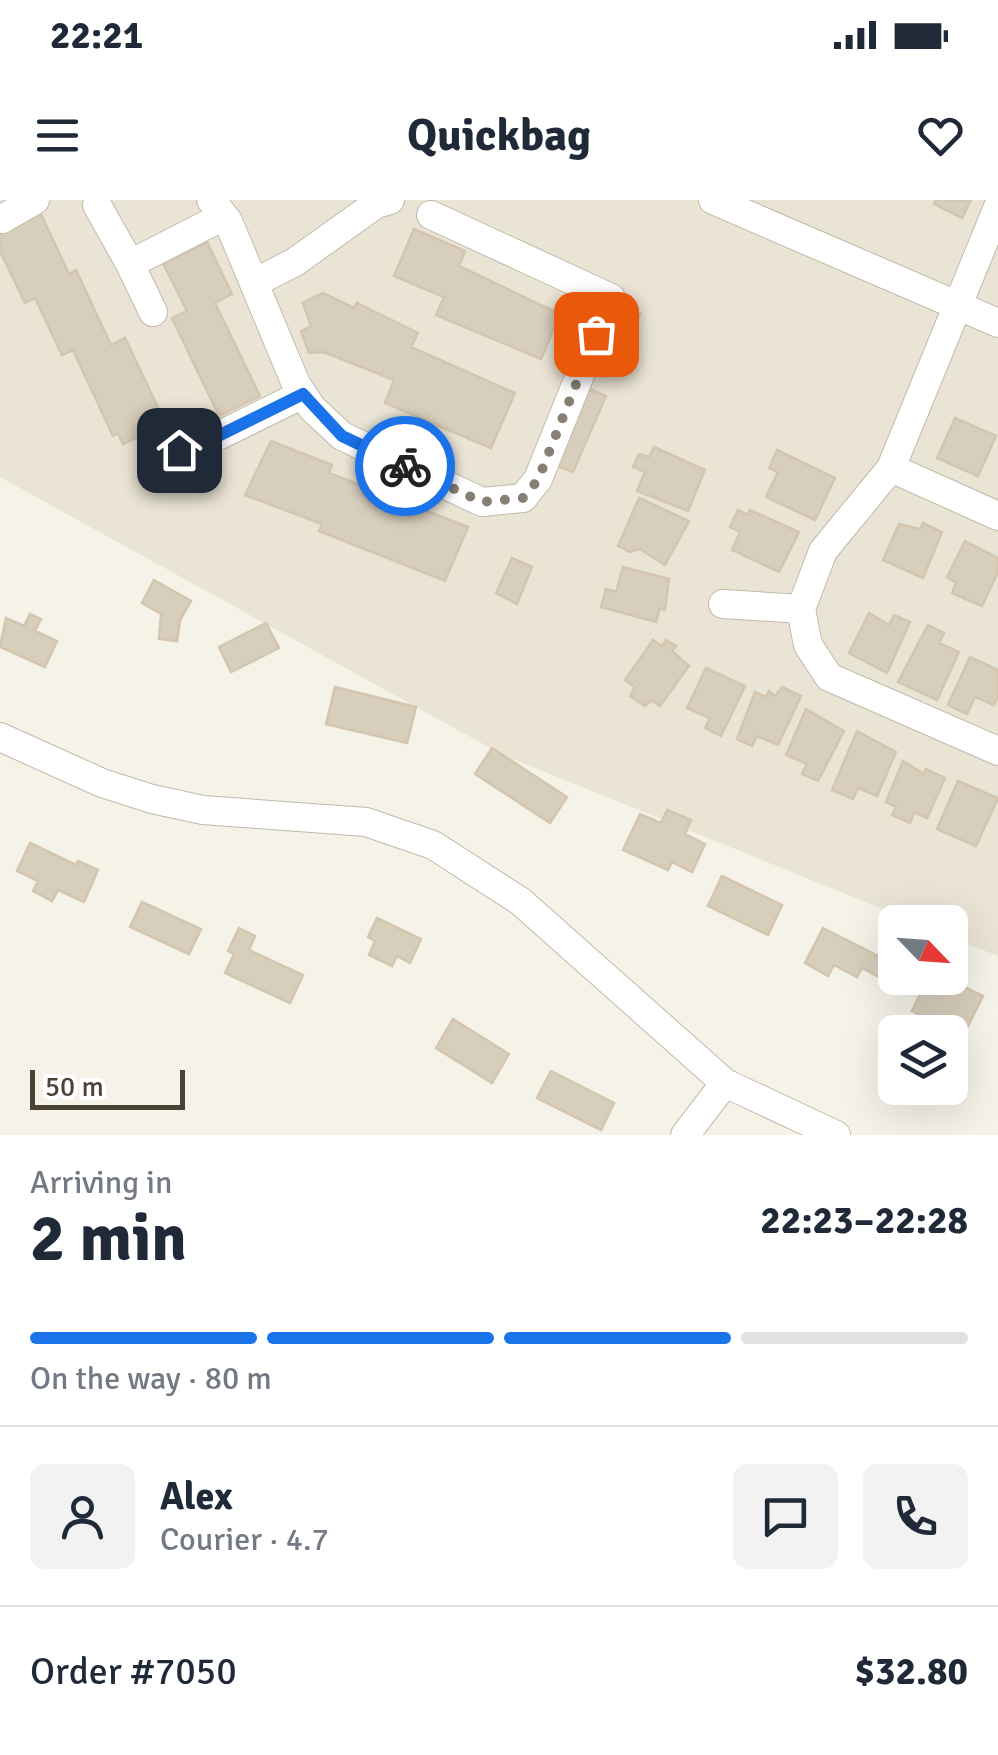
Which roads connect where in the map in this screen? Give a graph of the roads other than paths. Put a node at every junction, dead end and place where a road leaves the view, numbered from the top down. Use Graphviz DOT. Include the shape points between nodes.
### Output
graph roads {
  1 [pos="35,200"];
  2 [pos="713,200"];
  3 [pos="381,201"];
  4 [pos="97,205"];
  5 [pos="998,207"];
  6 [pos="217,208"];
  7 [pos="431,215"];
  8 [pos="2,219"];
  9 [pos="130,264"];
  10 [pos="254,283"];
  11 [pos="956,304"];
  12 [pos="153,312"];
  13 [pos="998,323"];
  14 [pos="303,394"];
  15 [pos="179,450"];
  16 [pos="891,468"];
  17 [pos="998,516"];
  18 [pos="723,604"];
  19 [pos="801,608"];
  20 [pos="0,738"];
  21 [pos="998,751"];
  22 [pos="724,1083"];
  23 [pos="685,1135"];
  24 [pos="836,1135"];
  1 -- 8 [label="street"];
  2 -- 11 [label="street"];
  3 -- 10 [label="street"];
  4 -- 9 [label="street"];
  5 -- 11 [label="street"];
  6 -- 9 [label="street"];
  6 -- 10 [label="street"];
  7 -- 14 [label="street" via="611,298 538,480 523,498 482,502 342,436"];
  9 -- 12 [label="street"];
  10 -- 14 [label="street"];
  11 -- 13 [label="street"];
  11 -- 16 [label="street"];
  14 -- 15 [label="street"];
  16 -- 17 [label="street"];
  16 -- 19 [label="street" via="823,551"];
  18 -- 19 [label="street"];
  19 -- 21 [label="street" via="808,646 829,677"];
  20 -- 22 [label="street" via="152,799 203,810 366,822 433,845 520,901"];
  22 -- 23 [label="street"];
  22 -- 24 [label="street"];
}
